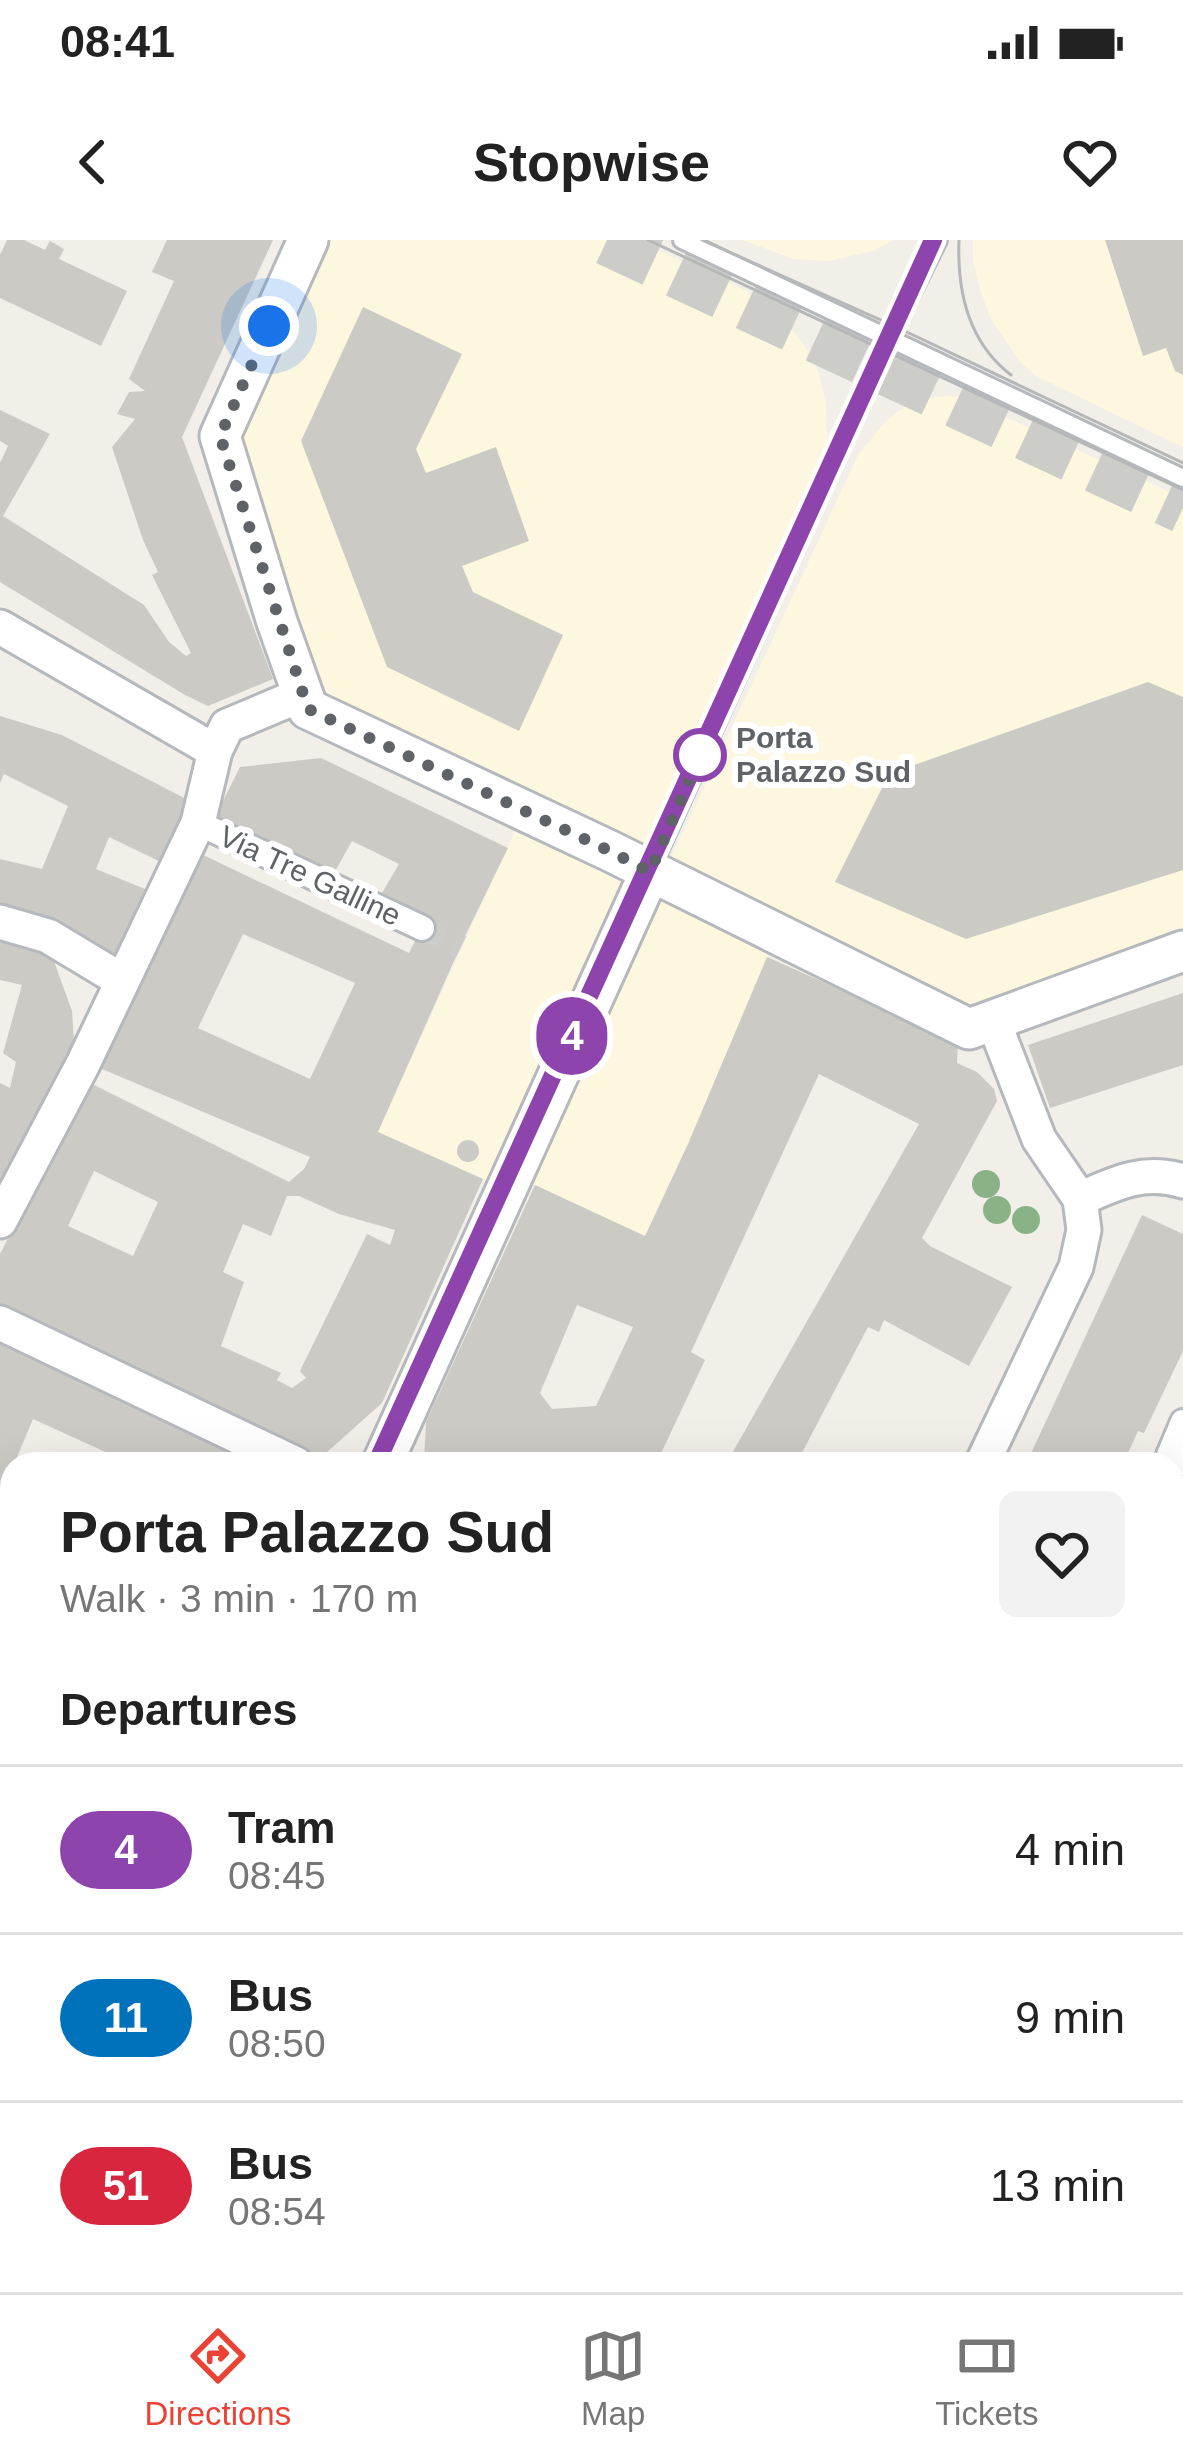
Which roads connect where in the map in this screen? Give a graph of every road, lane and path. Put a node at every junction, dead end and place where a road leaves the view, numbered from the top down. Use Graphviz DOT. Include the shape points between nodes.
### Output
graph roads {
  1 [pos="308,240"];
  2 [pos="682,240"];
  3 [pos="938,240"];
  4 [pos="889,339"];
  5 [pos="1183,478"];
  6 [pos="0,627"];
  7 [pos="303,694"];
  8 [pos="215,751"];
  9 [pos="198,823"];
  10 [pos="650,872"];
  11 [pos="0,922"];
  12 [pos="422,928"];
  13 [pos="1183,951"];
  14 [pos="121,980"];
  15 [pos="993,1020"];
  16 [pos="1180,1180"];
  17 [pos="1080,1199"];
  18 [pos="0,1221"];
  19 [pos="0,1323"];
  20 [pos="1183,1422"];
  21 [pos="271,1452"];
  22 [pos="387,1452"];
  23 [pos="988,1452"];
  24 [pos="1169,1452"];
  1 -- 7 [label="street" via="220,436"];
  2 -- 4 [label="lane"];
  3 -- 4 [label="lane"];
  4 -- 5 [label="lane"];
  4 -- 10 [label="lane"];
  6 -- 8 [label="street"];
  7 -- 8 [label="street" via="227,726"];
  7 -- 10 [label="street" via="308,709"];
  8 -- 9 [label="street"];
  9 -- 12 [label="street, Via Tre Galline"];
  9 -- 14 [label="street"];
  10 -- 15 [label="street" via="969,1029"];
  10 -- 22 [label="street"];
  11 -- 14 [label="street" via="48,936"];
  13 -- 15 [label="street"];
  14 -- 18 [label="street"];
  15 -- 17 [label="street" via="1039,1139"];
  16 -- 17 [label="street" via="1128,1178"];
  17 -- 23 [label="street" via="1076,1267"];
  19 -- 21 [label="street"];
  20 -- 24 [label="street"];
}
